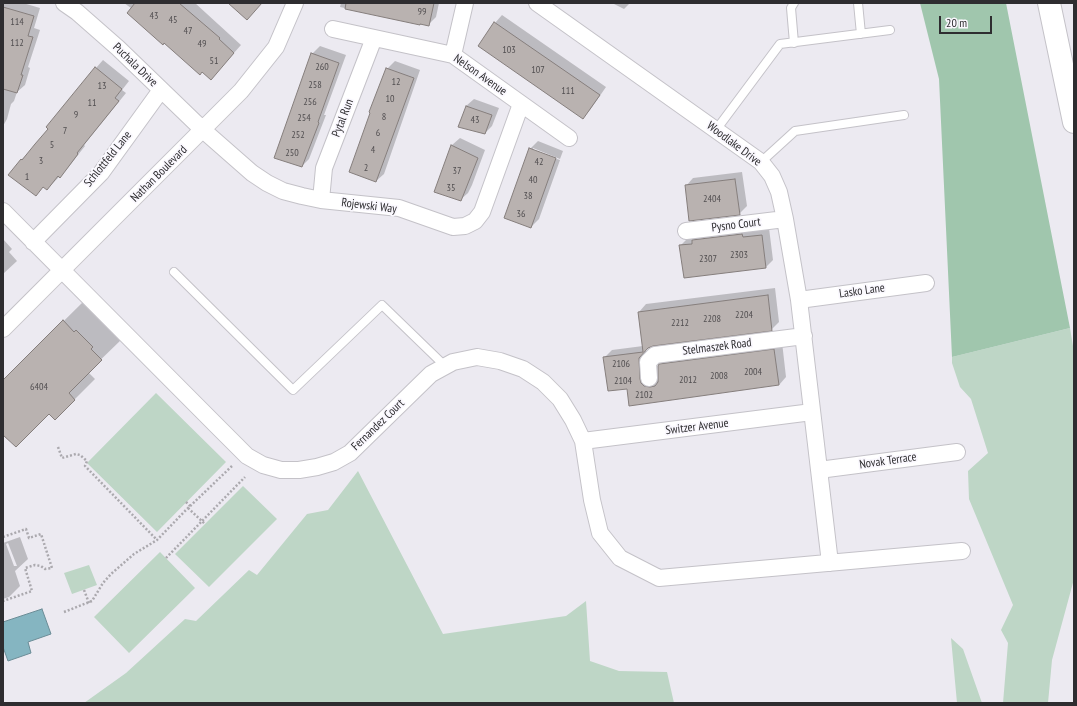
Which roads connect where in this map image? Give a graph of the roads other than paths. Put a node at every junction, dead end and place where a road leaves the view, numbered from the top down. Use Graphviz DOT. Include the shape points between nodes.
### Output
graph roads {
  1 [pos="64,3"];
  2 [pos="296,3"];
  3 [pos="465,3"];
  4 [pos="537,3"];
  5 [pos="794,3"];
  6 [pos="858,3"];
  7 [pos="1049,3"];
  8 [pos="333,29"];
  9 [pos="890,30"];
  10 [pos="861,34"];
  11 [pos="374,38"];
  12 [pos="794,43"];
  13 [pos="452,54"];
  14 [pos="161,90"];
  15 [pos="521,104"];
  16 [pos="904,115"];
  17 [pos="1074,122"];
  18 [pos="203,130"];
  19 [pos="716,130"];
  20 [pos="569,138"];
  21 [pos="761,162"];
  22 [pos="321,200"];
  23 [pos="3,211"];
  24 [pos="785,219"];
  25 [pos="686,231"];
  26 [pos="33,242"];
  27 [pos="62,270"];
  28 [pos="174,272"];
  29 [pos="926,283"];
  30 [pos="799,300"];
  31 [pos="3,329"];
  32 [pos="804,336"];
  33 [pos="445,366"];
  34 [pos="649,378"];
  35 [pos="812,412"];
  36 [pos="582,441"];
  37 [pos="957,452"];
  38 [pos="819,470"];
  39 [pos="962,551"];
  40 [pos="830,563"];
  1 -- 14 [label="street, Puchala Drive" via="118,48"];
  2 -- 18 [label="street, Nathan Boulevard" via="276,46 241,91"];
  3 -- 13 [label="street"];
  4 -- 19 [label="street, Woodlake Drive"];
  5 -- 12 [label="lane" via="791,8"];
  6 -- 10 [label="lane"];
  7 -- 17 [label="highway"];
  8 -- 11 [label="street, Nelson Avenue"];
  9 -- 10 [label="lane"];
  10 -- 12 [label="lane"];
  11 -- 13 [label="street, Nelson Avenue"];
  11 -- 22 [label="street, Pytal Run" via="324,168"];
  12 -- 19 [label="lane" via="780,44"];
  13 -- 15 [label="street, Nelson Avenue"];
  14 -- 18 [label="street, Puchala Drive"];
  14 -- 26 [label="street, Schlottfeld Lane" via="101,173"];
  15 -- 20 [label="street, Nelson Avenue"];
  15 -- 22 [label="street, Rojewski Way" via="482,212 475,221 465,226 453,227 399,208"];
  16 -- 21 [label="lane" via="795,130"];
  18 -- 22 [label="street, Rojewski Way" via="267,183 283,191"];
  18 -- 27 [label="street, Nathan Boulevard"];
  19 -- 21 [label="street, Woodlake Drive"];
  21 -- 24 [label="street, Woodlake Drive" via="772,176 779,192"];
  23 -- 26 [label="street, Fernandez Court"];
  24 -- 25 [label="street, Pysno Court"];
  24 -- 30 [label="street, Woodlake Drive"];
  26 -- 27 [label="street, Fernandez Court"];
  27 -- 31 [label="street, Nathan Boulevard"];
  27 -- 33 [label="street, Fernandez Court" via="247,456 263,465 281,470 317,467 334,462 350,453 431,374"];
  28 -- 33 [label="lane" via="293,390 382,305"];
  29 -- 30 [label="street, Lasko Lane"];
  30 -- 32 [label="street, Woodlake Drive"];
  32 -- 34 [label="street, Stelmaszek Road" via="655,355 648,362"];
  32 -- 35 [label="street, Woodlake Drive"];
  33 -- 36 [label="street, Fernandez Court" via="477,357 523,369 543,382 560,399"];
  35 -- 36 [label="street, Switzer Avenue"];
  35 -- 38 [label="street, Woodlake Drive"];
  36 -- 40 [label="street, Fernandez Court" via="600,533 620,558 659,578"];
  37 -- 38 [label="street, Novak Terrace"];
  38 -- 40 [label="street, Woodlake Drive"];
  39 -- 40 [label="street, Fernandez Court"];
}
